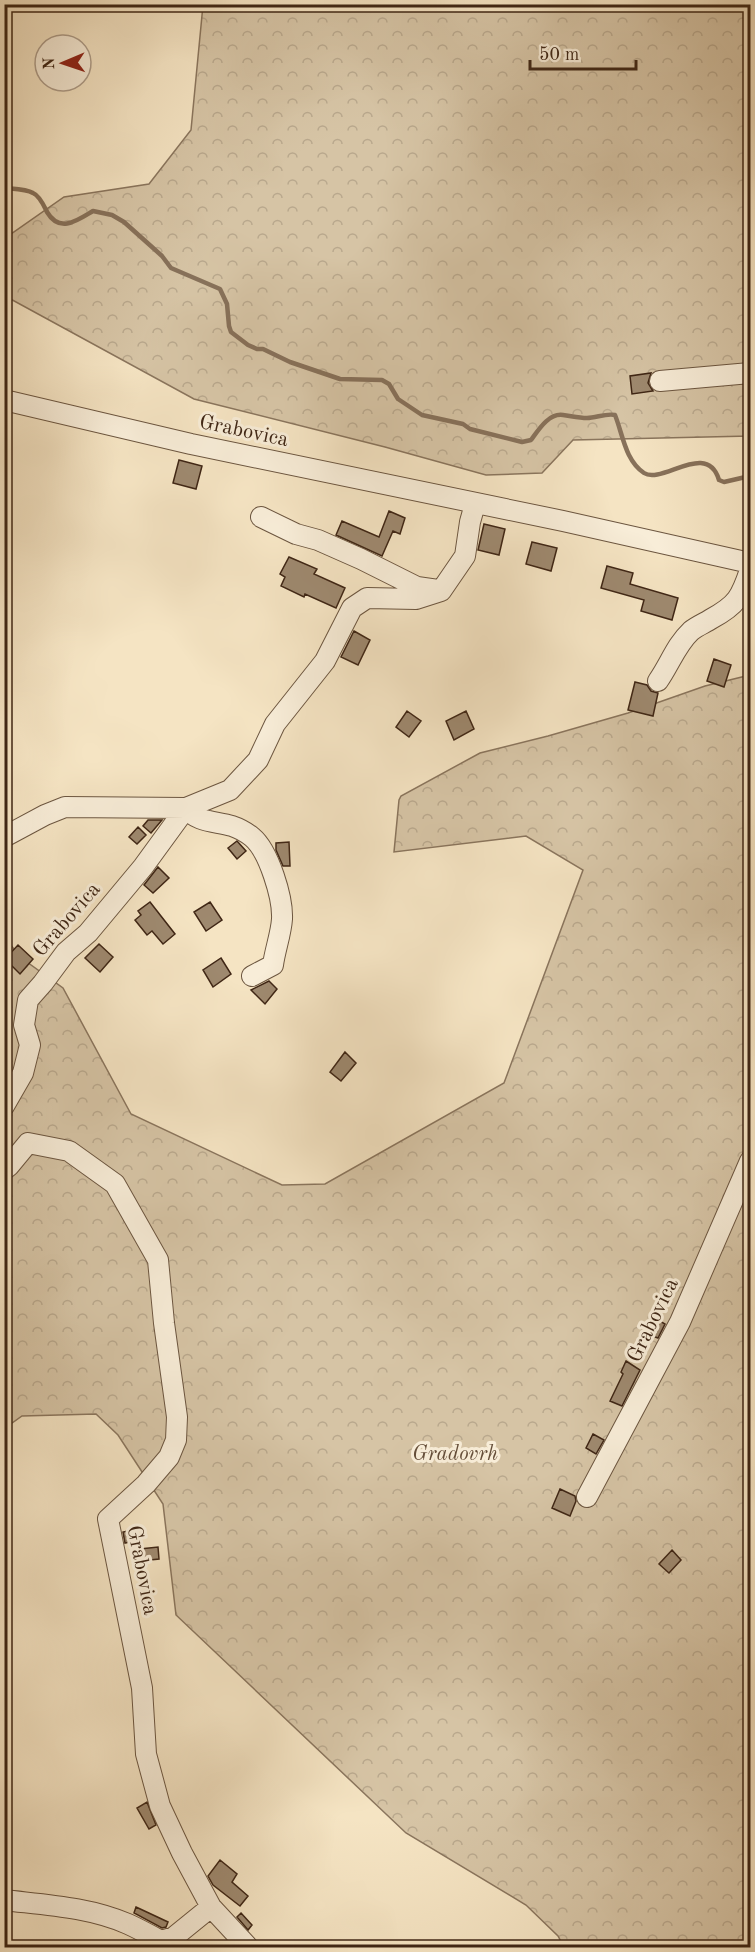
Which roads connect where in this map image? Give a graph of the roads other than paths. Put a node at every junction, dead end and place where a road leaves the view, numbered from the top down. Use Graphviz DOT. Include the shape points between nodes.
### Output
graph roads {
  1 [pos="750,373"];
  2 [pos="660,381"];
  3 [pos="4,400"];
  4 [pos="475,504"];
  5 [pos="261,517"];
  6 [pos="750,563"];
  7 [pos="750,570"];
  8 [pos="441,591"];
  9 [pos="658,681"];
  10 [pos="186,808"];
  11 [pos="4,837"];
  12 [pos="252,976"];
  13 [pos="4,1106"];
  14 [pos="750,1161"];
  15 [pos="4,1170"];
  16 [pos="587,1497"];
  17 [pos="4,1900"];
  18 [pos="212,1907"];
  19 [pos="249,1947"];
  1 -- 2 [label="street"];
  3 -- 4 [label="street, Grabovica"];
  4 -- 6 [label="street, Grabovica"];
  4 -- 8 [label="street" via="465,556"];
  5 -- 8 [label="street" via="417,587"];
  7 -- 9 [label="street" via="738,600 693,629 676,647"];
  8 -- 10 [label="street" via="416,599 367,598 352,608 325,661 275,724 258,760 230,790"];
  10 -- 11 [label="street" via="65,807"];
  10 -- 12 [label="street" via="203,820 233,826 253,837 279,889 282,919 273,965"];
  10 -- 13 [label="street, Grabovica" via="143,867 28,1000 24,1025 30,1045 23,1073"];
  14 -- 16 [label="street, Grabovica" via="680,1322"];
  15 -- 18 [label="street, Grabovica" via="28,1143 69,1151 115,1184 158,1260 177,1417 176,1440 169,1457 146,1484 108,1519 142,1688 146,1754 160,1806"];
  17 -- 18 [label="street" via="99,1915 126,1923 161,1941 174,1937"];
  18 -- 19 [label="street, Grabovica"];
}
